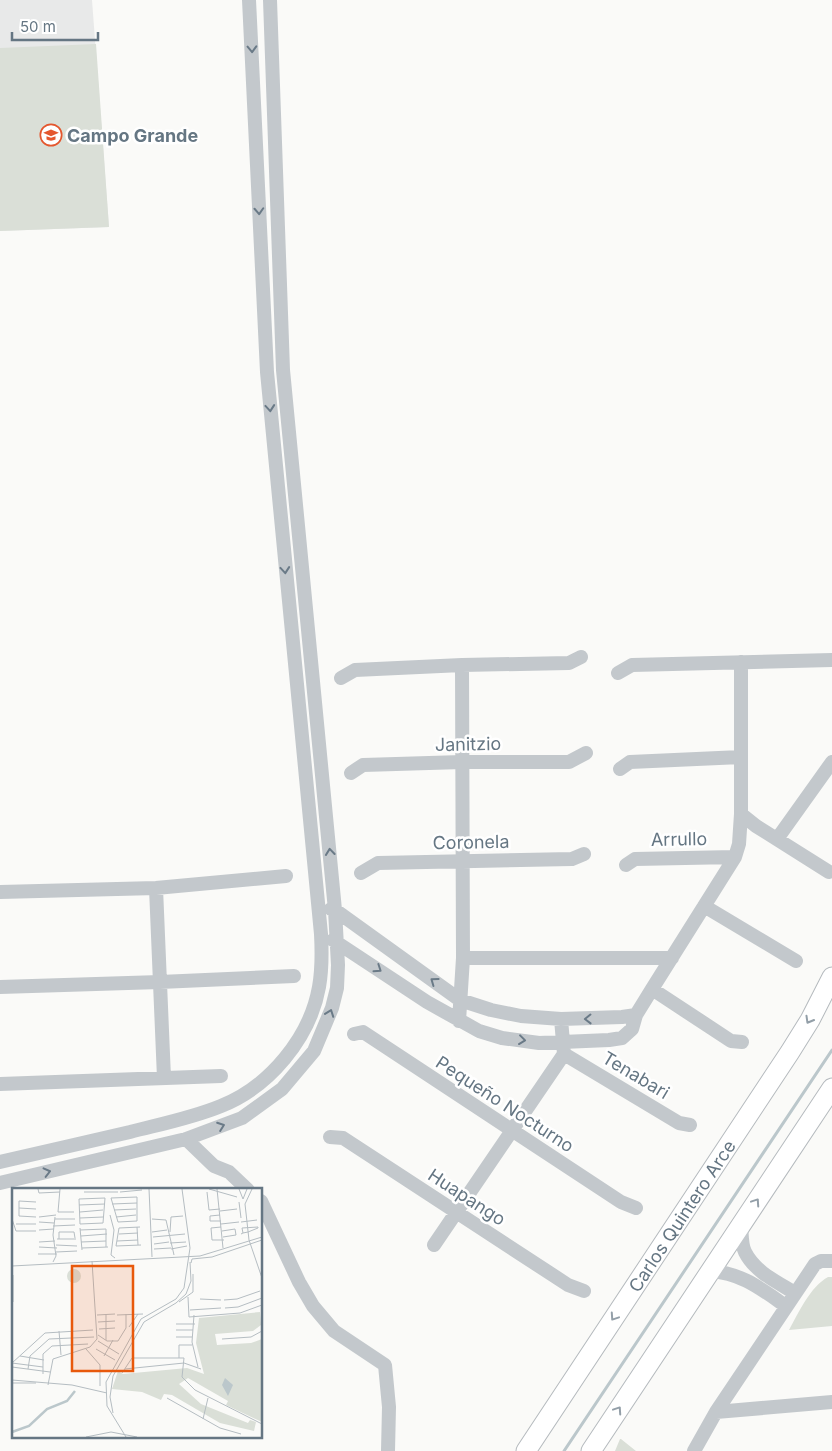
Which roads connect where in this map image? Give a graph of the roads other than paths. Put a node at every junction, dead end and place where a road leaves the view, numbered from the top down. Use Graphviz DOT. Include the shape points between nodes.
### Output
graph roads {
  1 [pos="249,0"];
  2 [pos="270,0"];
  3 [pos="276,165"];
  4 [pos="256,166"];
  5 [pos="283,370"];
  6 [pos="267,372"];
  7 [pos="304,590"];
  8 [pos="287,592"];
  9 [pos="581,657"];
  10 [pos="832,660"];
  11 [pos="741,662"];
  12 [pos="462,665"];
  13 [pos="618,672"];
  14 [pos="341,678"];
  15 [pos="586,753"];
  16 [pos="741,758"];
  17 [pos="462,762"];
  18 [pos="832,762"];
  19 [pos="620,769"];
  20 [pos="351,773"];
  21 [pos="742,814"];
  22 [pos="776,839"];
  23 [pos="584,854"];
  24 [pos="736,857"];
  25 [pos="462,861"];
  26 [pos="626,865"];
  27 [pos="829,872"];
  28 [pos="360,873"];
  29 [pos="286,876"];
  30 [pos="156,888"];
  31 [pos="0,892"];
  32 [pos="318,906"];
  33 [pos="704,906"];
  34 [pos="336,910"];
  35 [pos="321,934"];
  36 [pos="338,942"];
  37 [pos="463,958"];
  38 [pos="672,958"];
  39 [pos="796,961"];
  40 [pos="294,976"];
  41 [pos="832,977"];
  42 [pos="160,982"];
  43 [pos="0,987"];
  44 [pos="652,989"];
  45 [pos="460,1000"];
  46 [pos="636,1015"];
  47 [pos="561,1019"];
  48 [pos="459,1021"];
  49 [pos="354,1034"];
  50 [pos="742,1042"];
  51 [pos="563,1048"];
  52 [pos="221,1076"];
  53 [pos="164,1078"];
  54 [pos="0,1084"];
  55 [pos="832,1088"];
  56 [pos="690,1125"];
  57 [pos="512,1131"];
  58 [pos="330,1137"];
  59 [pos="186,1138"];
  60 [pos="0,1162"];
  61 [pos="0,1183"];
  62 [pos="246,1188"];
  63 [pos="262,1203"];
  64 [pos="636,1208"];
  65 [pos="456,1212"];
  66 [pos="741,1224"];
  67 [pos="434,1244"];
  68 [pos="832,1262"];
  69 [pos="710,1270"];
  70 [pos="763,1273"];
  71 [pos="755,1285"];
  72 [pos="584,1291"];
  73 [pos="795,1293"];
  74 [pos="786,1306"];
  75 [pos="832,1402"];
  76 [pos="716,1412"];
  77 [pos="388,1451"];
  78 [pos="526,1451"];
  79 [pos="591,1451"];
  80 [pos="694,1451"];
  1 -- 4 [label="street, one-way"];
  2 -- 3 [label="street"];
  3 -- 4 [label="street"];
  3 -- 5 [label="street"];
  4 -- 6 [label="street, one-way"];
  5 -- 6 [label="street"];
  5 -- 7 [label="street"];
  6 -- 8 [label="street, one-way"];
  7 -- 8 [label="street"];
  34 -- 7 [label="street, one-way"];
  8 -- 32 [label="street"];
  9 -- 12 [label="street" via="569,663"];
  10 -- 11 [label="street"];
  11 -- 13 [label="street" via="632,665"];
  11 -- 16 [label="street"];
  12 -- 14 [label="street" via="355,670"];
  12 -- 17 [label="street"];
  15 -- 17 [label="street, Janitzio" via="569,762"];
  16 -- 19 [label="street" via="630,762"];
  16 -- 21 [label="street"];
  17 -- 20 [label="street, Janitzio" via="362,765"];
  17 -- 25 [label="street"];
  18 -- 22 [label="street"];
  21 -- 22 [label="street"];
  21 -- 24 [label="street"];
  22 -- 27 [label="street"];
  23 -- 25 [label="street, Coronela" via="572,859"];
  24 -- 26 [label="street, Arrullo" via="635,858"];
  24 -- 33 [label="street"];
  25 -- 28 [label="street, Coronela" via="378,864"];
  25 -- 37 [label="street"];
  29 -- 30 [label="street"];
  30 -- 31 [label="street"];
  30 -- 42 [label="street"];
  32 -- 34 [label="street"];
  32 -- 35 [label="street"];
  33 -- 38 [label="street"];
  33 -- 39 [label="street"];
  34 -- 36 [label="street"];
  45 -- 34 [label="street, one-way"];
  35 -- 36 [label="street"];
  35 -- 60 [label="street" via="319,989 306,1025 272,1074 250,1092 222,1106 177,1121"];
  36 -- 48 [label="street, one-way"];
  59 -- 36 [label="street, one-way" via="242,1118 282,1089 314,1051 337,988"];
  37 -- 38 [label="street"];
  37 -- 45 [label="street"];
  38 -- 44 [label="street"];
  40 -- 42 [label="street"];
  41 -- 78 [label="main road, Carlos Quintero Arce, one-way" via="790,1052"];
  42 -- 43 [label="street"];
  42 -- 53 [label="street"];
  44 -- 46 [label="street"];
  44 -- 50 [label="street" via="731,1041"];
  45 -- 47 [label="street" via="521,1016"];
  45 -- 48 [label="street"];
  46 -- 47 [label="street, one-way"];
  46 -- 51 [label="street" via="632,1029 622,1038"];
  47 -- 51 [label="street"];
  48 -- 51 [label="street, one-way" via="502,1038"];
  49 -- 57 [label="street, Pequeño Nocturno" via="363,1032"];
  51 -- 56 [label="street, Tenabari" via="679,1123"];
  51 -- 57 [label="street"];
  52 -- 53 [label="street"];
  53 -- 54 [label="street"];
  66 -- 55 [label="main road, one-way"];
  57 -- 64 [label="street, Pequeño Nocturno" via="621,1202"];
  57 -- 65 [label="street"];
  58 -- 65 [label="street, Huapango" via="343,1138"];
  61 -- 59 [label="street, one-way"];
  59 -- 62 [label="street" via="214,1166 229,1172"];
  63 -- 77 [label="street" via="313,1306 334,1330 385,1365 389,1407"];
  65 -- 67 [label="street"];
  65 -- 72 [label="street, Huapango" via="568,1285"];
  66 -- 69 [label="main road"];
  66 -- 70 [label="street" via="745,1252"];
  68 -- 73 [label="street" via="817,1263"];
  69 -- 71 [label="street" via="732,1273"];
  79 -- 69 [label="main road, one-way"];
  70 -- 71 [label="street"];
  70 -- 73 [label="street"];
  71 -- 74 [label="street"];
  73 -- 74 [label="street"];
  74 -- 76 [label="street"];
  75 -- 76 [label="street"];
  76 -- 80 [label="street"];
}
